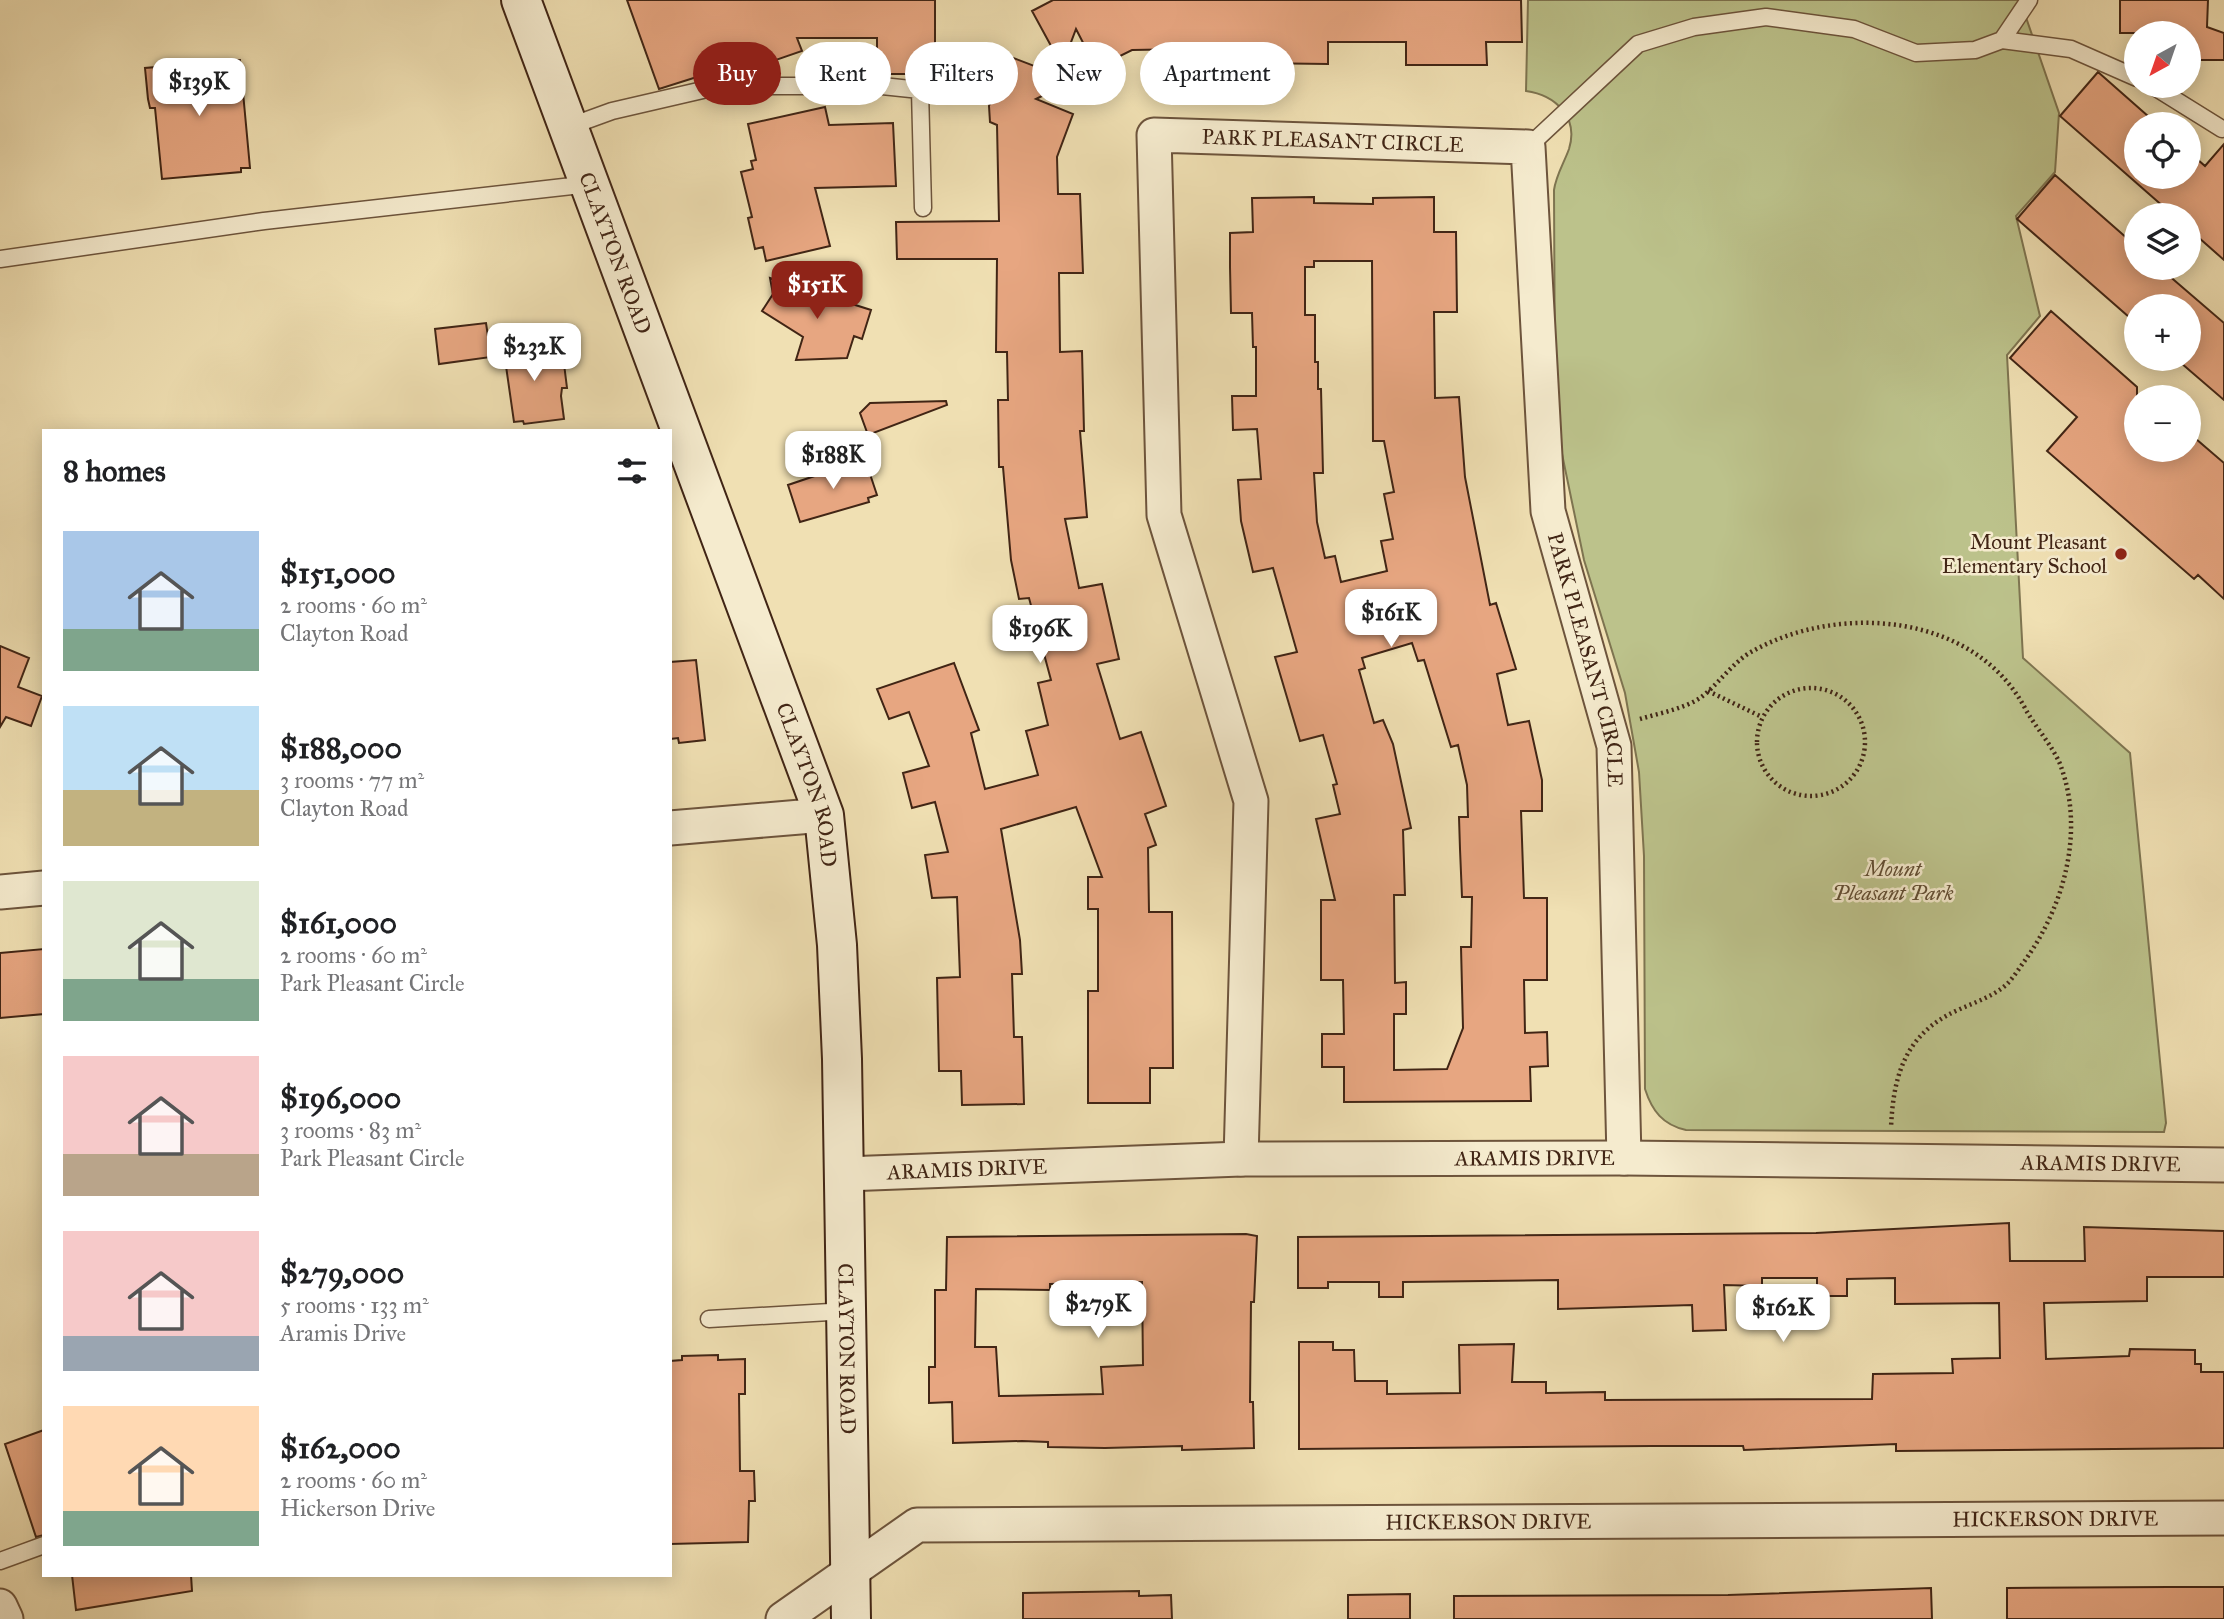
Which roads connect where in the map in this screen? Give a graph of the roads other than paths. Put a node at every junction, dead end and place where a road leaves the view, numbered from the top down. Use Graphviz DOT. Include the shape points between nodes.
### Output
graph roads {
  1 [pos="520,0"];
  2 [pos="2029,0"];
  3 [pos="2002,40"];
  4 [pos="2124,72"];
  5 [pos="2172,98"];
  6 [pos="568,127"];
  7 [pos="2222,129"];
  8 [pos="1528,147"];
  9 [pos="590,184"];
  10 [pos="923,208"];
  11 [pos="0,259"];
  12 [pos="824,815"];
  13 [pos="672,828"];
  14 [pos="42,888"];
  15 [pos="0,892"];
  16 [pos="1624,1158"];
  17 [pos="1241,1159"];
  18 [pos="2224,1165"];
  19 [pos="845,1174"];
  20 [pos="847,1311"];
  21 [pos="709,1319"];
  22 [pos="2224,1518"];
  23 [pos="42,1546"];
  24 [pos="0,1561"];
  25 [pos="850,1575"];
  26 [pos="0,1606"];
  27 [pos="6,1619"];
  28 [pos="783,1619"];
  29 [pos="851,1619"];
  1 -- 6 [label="street, CLAYTON ROAD"];
  2 -- 3 [label="lane"];
  3 -- 4 [label="lane" via="2071,49"];
  3 -- 8 [label="lane" via="1975,50 1916,53 1854,29 1766,17 1694,27 1638,44"];
  5 -- 7 [label="lane"];
  6 -- 9 [label="street, CLAYTON ROAD"];
  6 -- 10 [label="lane" via="612,111 720,86 920,90"];
  8 -- 16 [label="street, PARK PLEASANT CIRCLE" via="1548,511 1614,746"];
  8 -- 17 [label="street, PARK PLEASANT CIRCLE" via="1154,135 1164,515 1251,801"];
  9 -- 11 [label="lane" via="264,221"];
  9 -- 12 [label="street, CLAYTON ROAD"];
  12 -- 13 [label="street"];
  12 -- 19 [label="street, CLAYTON ROAD" via="838,945"];
  14 -- 15 [label="street"];
  16 -- 17 [label="street, ARAMIS DRIVE"];
  16 -- 18 [label="street, ARAMIS DRIVE"];
  17 -- 19 [label="street, ARAMIS DRIVE"];
  19 -- 20 [label="street, CLAYTON ROAD"];
  20 -- 21 [label="lane"];
  20 -- 25 [label="street, CLAYTON ROAD"];
  22 -- 25 [label="street, HICKERSON DRIVE" via="917,1525"];
  23 -- 24 [label="lane"];
  25 -- 28 [label="street, HICKERSON DRIVE"];
  25 -- 29 [label="street, CLAYTON ROAD"];
  26 -- 27 [label="street"];
}
